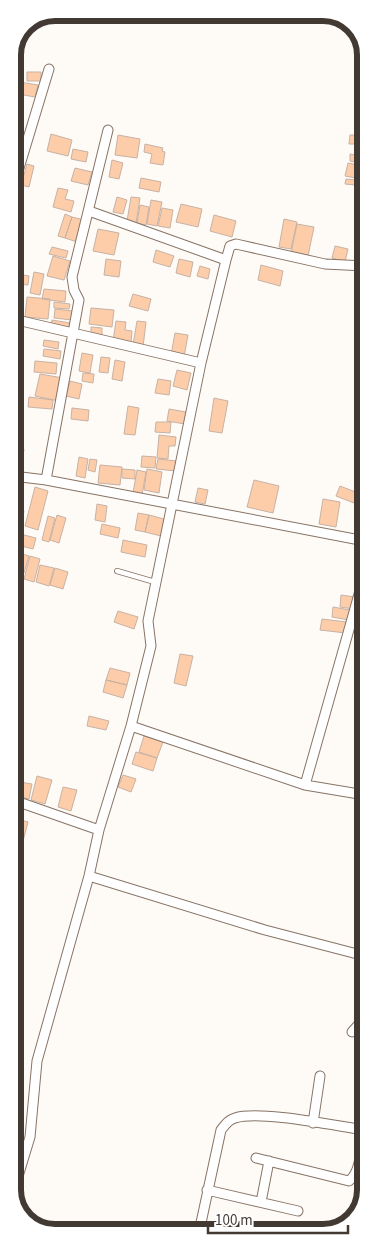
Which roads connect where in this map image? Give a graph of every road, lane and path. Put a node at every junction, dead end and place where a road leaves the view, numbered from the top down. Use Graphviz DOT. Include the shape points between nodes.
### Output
graph roads {
  1 [pos="49,68"];
  2 [pos="108,130"];
  3 [pos="21,161"];
  4 [pos="89,211"];
  5 [pos="226,260"];
  6 [pos="357,266"];
  7 [pos="21,321"];
  8 [pos="72,333"];
  9 [pos="201,363"];
  10 [pos="21,477"];
  11 [pos="46,480"];
  12 [pos="173,506"];
  13 [pos="357,540"];
  14 [pos="117,571"];
  15 [pos="157,582"];
  16 [pos="357,601"];
  17 [pos="131,726"];
  18 [pos="305,785"];
  19 [pos="357,795"];
  20 [pos="21,803"];
  21 [pos="99,830"];
  22 [pos="89,876"];
  23 [pos="357,954"];
  24 [pos="357,1026"];
  25 [pos="352,1032"];
  26 [pos="320,1076"];
  27 [pos="313,1123"];
  28 [pos="357,1129"];
  29 [pos="256,1158"];
  30 [pos="269,1161"];
  31 [pos="21,1167"];
  32 [pos="357,1168"];
  33 [pos="207,1190"];
  34 [pos="261,1202"];
  35 [pos="298,1211"];
  36 [pos="201,1224"];
  1 -- 3 [label="street"];
  2 -- 4 [label="street"];
  4 -- 5 [label="street"];
  4 -- 8 [label="street" via="72,277 78,300"];
  5 -- 6 [label="street" via="230,246 236,244 325,264"];
  5 -- 9 [label="street"];
  7 -- 8 [label="street"];
  8 -- 9 [label="street"];
  8 -- 11 [label="street"];
  9 -- 12 [label="street"];
  10 -- 11 [label="street"];
  11 -- 12 [label="street"];
  12 -- 13 [label="street"];
  12 -- 15 [label="street"];
  14 -- 15 [label="lane"];
  15 -- 17 [label="street" via="148,621 151,646"];
  16 -- 18 [label="street"];
  17 -- 18 [label="street"];
  17 -- 21 [label="street"];
  18 -- 19 [label="street"];
  20 -- 21 [label="street"];
  21 -- 22 [label="street"];
  22 -- 23 [label="street" via="265,930"];
  22 -- 31 [label="street" via="37,1061 30,1137"];
  24 -- 25 [label="street"];
  26 -- 27 [label="street"];
  27 -- 28 [label="street"];
  27 -- 33 [label="street" via="266,1117 236,1118 227,1122 221,1130"];
  29 -- 30 [label="street"];
  30 -- 32 [label="street" via="349,1181"];
  30 -- 34 [label="street"];
  33 -- 34 [label="street"];
  33 -- 36 [label="street"];
  34 -- 35 [label="street"];
}
